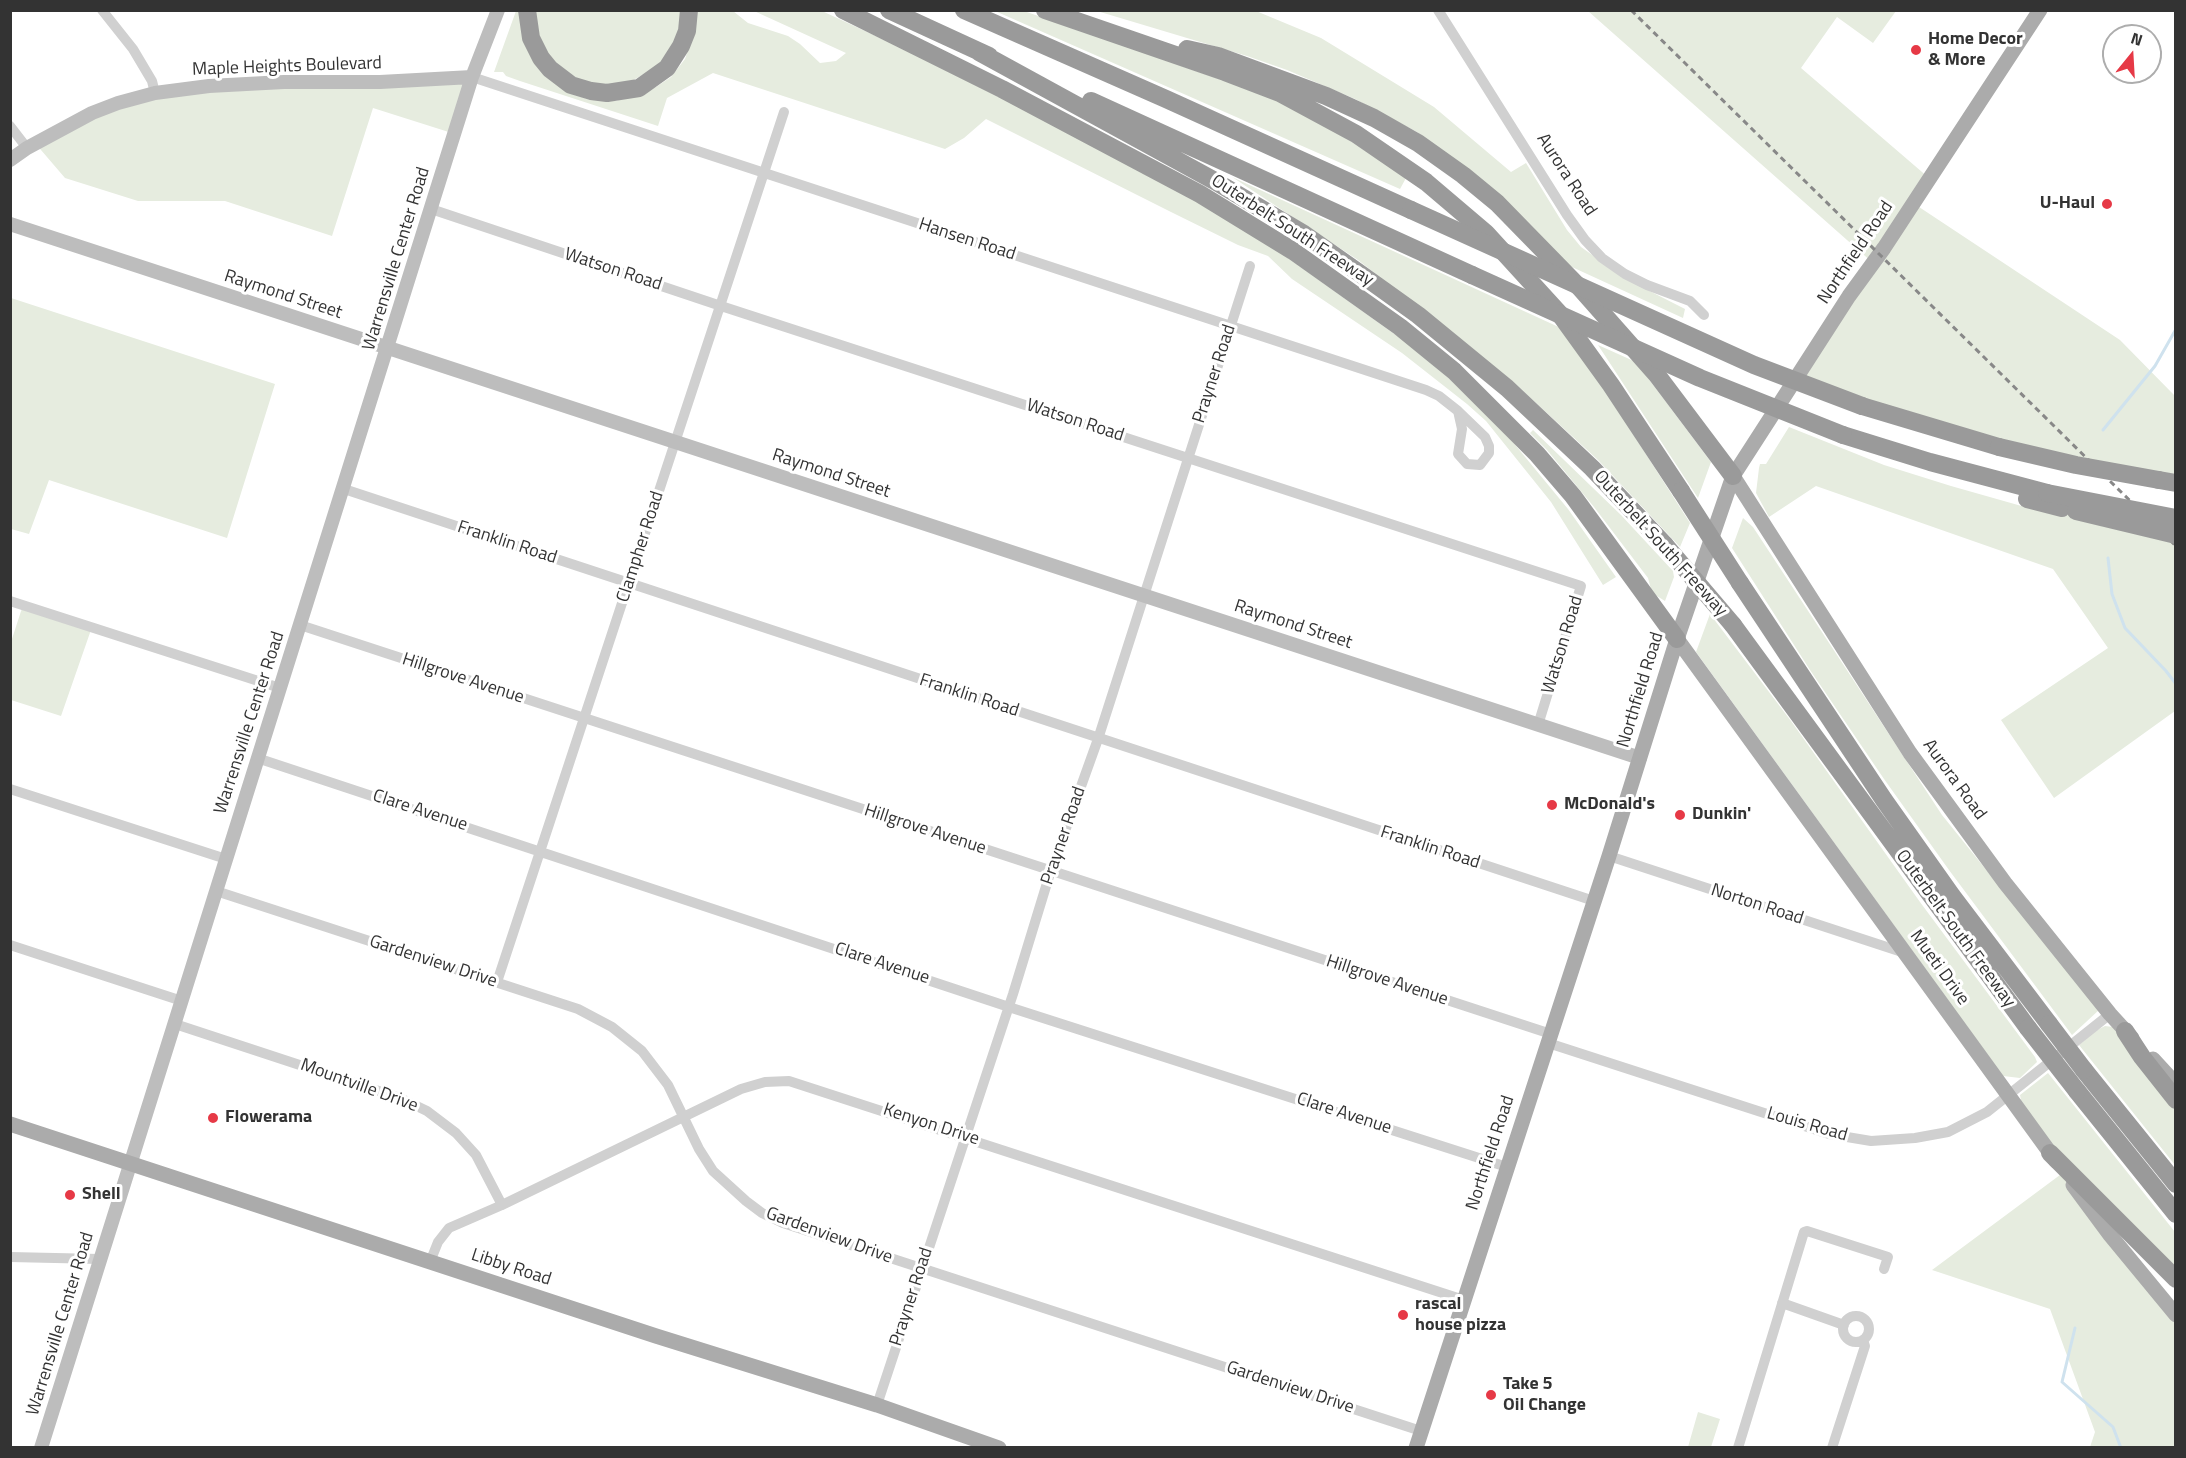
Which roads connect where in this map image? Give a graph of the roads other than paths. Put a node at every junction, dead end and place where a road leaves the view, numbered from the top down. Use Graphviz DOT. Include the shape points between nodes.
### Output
graph roads {
  1 [pos="102,10"];
  2 [pos="498,10"];
  3 [pos="527,10"];
  4 [pos="689,10"];
  5 [pos="843,10"];
  6 [pos="889,10"];
  7 [pos="964,10"];
  8 [pos="1045,10"];
  9 [pos="1438,10"];
  10 [pos="2040,10"];
  11 [pos="1132,40"];
  12 [pos="980,52"];
  13 [pos="472,77"];
  14 [pos="155,93"];
  15 [pos="784,112"];
  16 [pos="10,126"];
  17 [pos="27,148"];
  18 [pos="10,160"];
  19 [pos="765,173"];
  20 [pos="431,209"];
  21 [pos="10,224"];
  22 [pos="1250,266"];
  23 [pos="722,306"];
  24 [pos="1704,315"];
  25 [pos="1231,326"];
  26 [pos="388,347"];
  27 [pos="1458,411"];
  28 [pos="675,442"];
  29 [pos="1188,458"];
  30 [pos="1734,476"];
  31 [pos="1982,477"];
  32 [pos="2167,482"];
  33 [pos="344,489"];
  34 [pos="2175,518"];
  35 [pos="2175,535"];
  36 [pos="629,584"];
  37 [pos="1143,595"];
  38 [pos="10,601"];
  39 [pos="300,625"];
  40 [pos="1677,639"];
  41 [pos="280,688"];
  42 [pos="584,718"];
  43 [pos="1538,725"];
  44 [pos="1098,739"];
  45 [pos="257,758"];
  46 [pos="1640,758"];
  47 [pos="10,789"];
  48 [pos="541,850"];
  49 [pos="1609,856"];
  50 [pos="226,859"];
  51 [pos="1051,870"];
  52 [pos="216,891"];
  53 [pos="1594,901"];
  54 [pos="10,945"];
  55 [pos="1905,953"];
  56 [pos="497,982"];
  57 [pos="182,1001"];
  58 [pos="1009,1006"];
  59 [pos="2110,1014"];
  60 [pos="175,1024"];
  61 [pos="2125,1031"];
  62 [pos="1549,1039"];
  63 [pos="2175,1084"];
  64 [pos="2008,1097"];
  65 [pos="2175,1100"];
  66 [pos="684,1117"];
  67 [pos="10,1124"];
  68 [pos="965,1137"];
  69 [pos="2050,1153"];
  70 [pos="130,1163"];
  71 [pos="1507,1167"];
  72 [pos="2175,1184"];
  73 [pos="502,1205"];
  74 [pos="2175,1214"];
  75 [pos="10,1257"];
  76 [pos="100,1259"];
  77 [pos="430,1262"];
  78 [pos="922,1269"];
  79 [pos="1884,1269"];
  80 [pos="2175,1279"];
  81 [pos="1464,1300"];
  82 [pos="1782,1303"];
  83 [pos="2175,1315"];
  84 [pos="1844,1325"];
  85 [pos="1863,1340"];
  86 [pos="877,1405"];
  87 [pos="1421,1431"];
  88 [pos="41,1448"];
  89 [pos="999,1448"];
  90 [pos="1416,1448"];
  91 [pos="1738,1448"];
  92 [pos="1832,1448"];
  1 -- 14 [label="street" via="133,49"];
  2 -- 13 [label="street, Warrensville Center Road"];
  3 -- 4 [label="highway" via="531,38 550,69 571,85 607,93 639,87 667,68 687,32"];
  5 -- 40 [label="highway" via="1002,88 1200,194 1312,264 1400,327 1454,371 1538,454"];
  6 -- 12 [label="highway, Outerbelt South Freeway"];
  7 -- 32 [label="highway, bridge" via="1754,365 1862,406 1999,447"];
  8 -- 11 [label="highway, Outerbelt South Freeway"];
  9 -- 24 [label="street, Aurora Road" via="1585,240 1625,274 1690,302"];
  10 -- 30 [label="main road, Northfield Road"];
  11 -- 30 [label="highway" via="1211,54 1326,96 1409,138 1463,175 1581,289 1657,375"];
  11 -- 72 [label="highway, Outerbelt South Freeway, bridge" via="1305,105 1380,149 1448,199 1503,250 1559,313 1611,385 1825,714 1908,833 2049,1024"];
  12 -- 31 [label="highway, Outerbelt South Freeway, bridge" via="1700,378 1843,435"];
  12 -- 74 [label="highway, Outerbelt South Freeway, bridge" via="1304,234 1448,339 1536,414 1620,496 1733,625 2028,1028"];
  13 -- 14 [label="street, Maple Heights Boulevard" via="284,82"];
  13 -- 19 [label="street, Hansen Road"];
  13 -- 20 [label="street, Warrensville Center Road"];
  14 -- 17 [label="street, Maple Heights Boulevard" via="92,113"];
  15 -- 19 [label="street, Clampher Road"];
  16 -- 17 [label="street"];
  17 -- 18 [label="street, Maple Heights Boulevard"];
  19 -- 23 [label="street, Clampher Road"];
  19 -- 25 [label="street, Hansen Road"];
  20 -- 23 [label="street, Watson Road"];
  20 -- 26 [label="street, Warrensville Center Road"];
  21 -- 26 [label="street, Raymond Street"];
  22 -- 25 [label="street, Prayner Road"];
  23 -- 28 [label="street, Clampher Road"];
  23 -- 29 [label="street, Watson Road"];
  25 -- 27 [label="street, Hansen Road" via="1425,390"];
  25 -- 29 [label="street, Prayner Road"];
  26 -- 28 [label="street, Raymond Street"];
  26 -- 33 [label="street, Warrensville Center Road"];
  27 -- 27 [label="street, Hansen Road" via="1489,446 1480,465 1467,464 1458,454 1462,429"];
  28 -- 36 [label="street, Clampher Road"];
  28 -- 37 [label="street, Raymond Street"];
  29 -- 37 [label="street, Prayner Road"];
  29 -- 43 [label="street, Watson Road" via="1581,586"];
  30 -- 40 [label="main road, Northfield Road"];
  30 -- 59 [label="main road, Aurora Road" via="1910,753 2005,883"];
  31 -- 34 [label="highway, bridge"];
  31 -- 35 [label="highway, bridge" via="2027,500"];
  33 -- 36 [label="street, Franklin Road"];
  33 -- 39 [label="street, Warrensville Center Road"];
  36 -- 42 [label="street, Clampher Road"];
  36 -- 44 [label="street, Franklin Road"];
  37 -- 43 [label="street, Raymond Street"];
  37 -- 44 [label="street, Prayner Road"];
  38 -- 41 [label="street"];
  39 -- 41 [label="street, Warrensville Center Road"];
  39 -- 42 [label="street, Hillgrove Avenue"];
  40 -- 46 [label="main road, Northfield Road"];
  40 -- 55 [label="main road, Mueti Drive"];
  41 -- 45 [label="street, Warrensville Center Road"];
  42 -- 48 [label="street, Clampher Road"];
  42 -- 51 [label="street, Hillgrove Avenue"];
  43 -- 46 [label="street, Raymond Street"];
  44 -- 51 [label="street, Prayner Road"];
  44 -- 53 [label="street, Franklin Road"];
  45 -- 48 [label="street, Clare Avenue"];
  45 -- 50 [label="street, Warrensville Center Road"];
  46 -- 49 [label="main road, Northfield Road"];
  47 -- 50 [label="street"];
  48 -- 56 [label="street, Clampher Road"];
  48 -- 58 [label="street, Clare Avenue"];
  49 -- 53 [label="main road, Northfield Road"];
  49 -- 55 [label="street, Norton Road"];
  50 -- 52 [label="street, Warrensville Center Road"];
  51 -- 58 [label="street, Prayner Road"];
  51 -- 62 [label="street, Hillgrove Avenue"];
  52 -- 56 [label="street, Gardenview Drive"];
  52 -- 57 [label="street, Warrensville Center Road"];
  53 -- 62 [label="main road, Northfield Road"];
  54 -- 57 [label="street"];
  55 -- 64 [label="main road, Mueti Drive"];
  56 -- 66 [label="street, Gardenview Drive" via="578,1009 612,1027 655,1067"];
  57 -- 60 [label="street, Warrensville Center Road"];
  58 -- 68 [label="street, Prayner Road"];
  58 -- 71 [label="street, Clare Avenue"];
  59 -- 61 [label="main road, Aurora Road"];
  59 -- 64 [label="street, Louis Road"];
  60 -- 70 [label="street, Warrensville Center Road"];
  60 -- 73 [label="street, Mountville Drive" via="400,1098 427,1111 456,1132 476,1155"];
  61 -- 63 [label="main road, Aurora Road"];
  61 -- 65 [label="highway"];
  62 -- 64 [label="street, Louis Road" via="1829,1134 1870,1142 1948,1132"];
  62 -- 71 [label="main road, Northfield Road"];
  64 -- 69 [label="main road, Mueti Drive"];
  66 -- 68 [label="street, Kenyon Drive" via="741,1089 789,1081"];
  66 -- 73 [label="street, Kenyon Drive"];
  66 -- 78 [label="street, Gardenview Drive" via="713,1171 762,1213"];
  67 -- 70 [label="main road, Libby Road"];
  68 -- 78 [label="street, Prayner Road"];
  68 -- 81 [label="street, Kenyon Drive"];
  69 -- 80 [label="highway"];
  69 -- 83 [label="main road, Mueti Drive"];
  70 -- 76 [label="street, Warrensville Center Road"];
  70 -- 77 [label="main road, Libby Road"];
  71 -- 81 [label="main road, Northfield Road"];
  73 -- 77 [label="street, Kenyon Drive" via="449,1228"];
  75 -- 76 [label="street"];
  76 -- 88 [label="street, Warrensville Center Road"];
  77 -- 86 [label="main road, Libby Road"];
  78 -- 86 [label="street, Prayner Road"];
  78 -- 87 [label="street, Gardenview Drive"];
  79 -- 82 [label="street" via="1888,1257 1804,1232"];
  81 -- 87 [label="main road, Northfield Road"];
  82 -- 84 [label="street"];
  82 -- 91 [label="street"];
  84 -- 85 [label="street" via="1848,1339"];
  84 -- 85 [label="street" via="1850,1318 1862,1318 1869,1327"];
  85 -- 92 [label="street" via="1865,1346"];
  86 -- 89 [label="main road, Libby Road"];
  87 -- 90 [label="main road, Northfield Road"];
}
